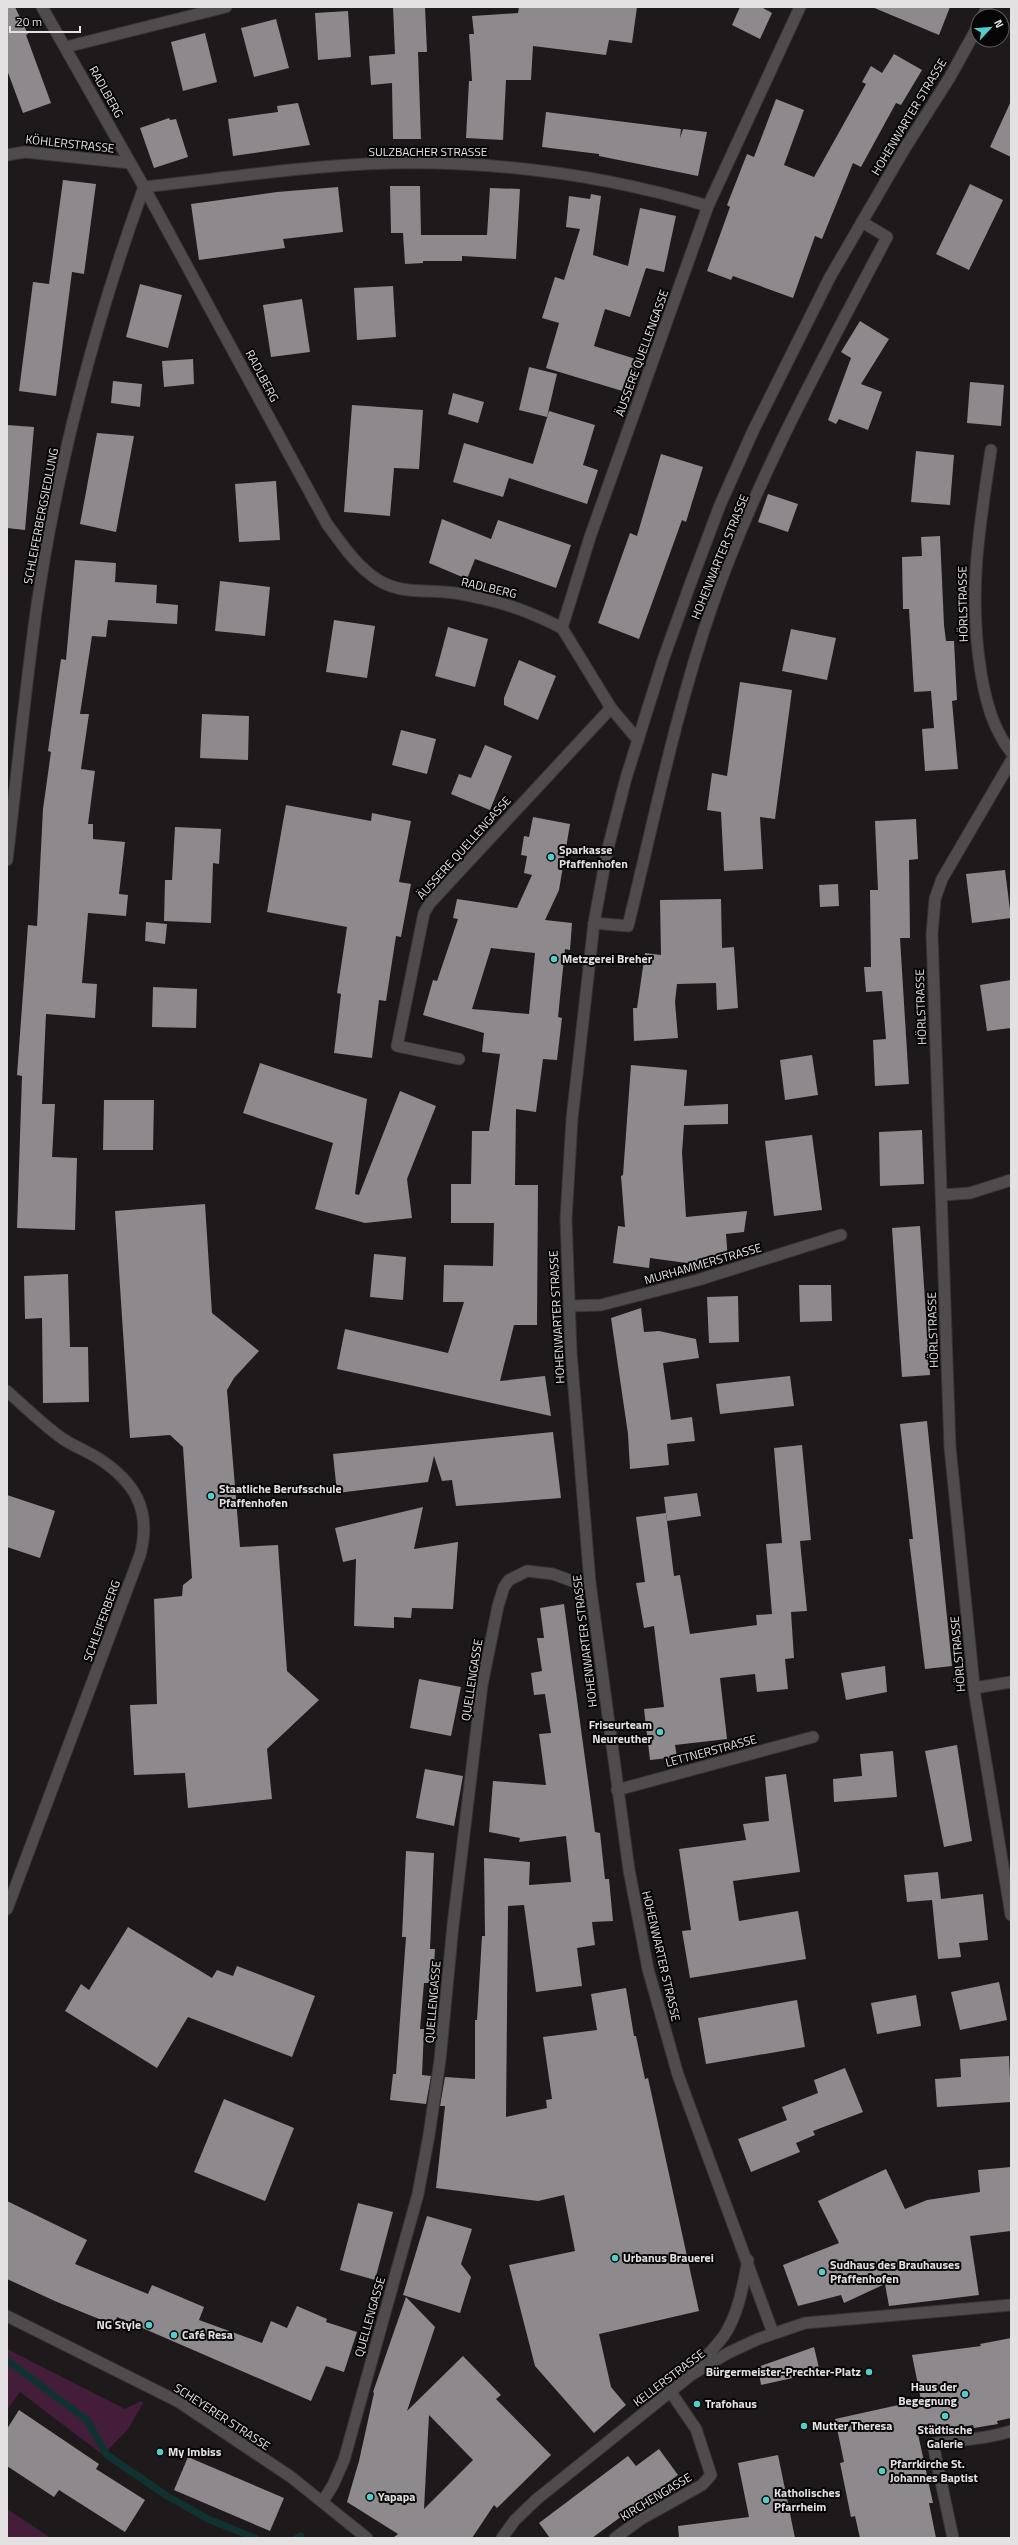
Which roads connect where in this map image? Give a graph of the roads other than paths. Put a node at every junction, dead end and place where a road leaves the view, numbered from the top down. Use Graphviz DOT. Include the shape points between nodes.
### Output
graph roads {
  1 [pos="42,7"];
  2 [pos="226,7"];
  3 [pos="800,7"];
  4 [pos="970,41"];
  5 [pos="66,47"];
  6 [pos="7,155"];
  7 [pos="130,163"];
  8 [pos="144,187"];
  9 [pos="708,206"];
  10 [pos="862,222"];
  11 [pos="991,450"];
  12 [pos="562,628"];
  13 [pos="611,708"];
  14 [pos="638,740"];
  15 [pos="1011,752"];
  16 [pos="1011,761"];
  17 [pos="7,860"];
  18 [pos="594,923"];
  19 [pos="459,1058"];
  20 [pos="1011,1180"];
  21 [pos="943,1195"];
  22 [pos="841,1235"];
  23 [pos="569,1306"];
  24 [pos="7,1393"];
  25 [pos="590,1583"];
  26 [pos="1011,1682"];
  27 [pos="974,1688"];
  28 [pos="813,1737"];
  29 [pos="617,1790"];
  30 [pos="7,1909"];
  31 [pos="1011,1915"];
  32 [pos="748,2260"];
  33 [pos="1011,2305"];
  34 [pos="7,2316"];
  35 [pos="773,2333"];
  36 [pos="691,2375"];
  37 [pos="670,2392"];
  38 [pos="1011,2431"];
  39 [pos="323,2501"];
  40 [pos="360,2536"];
  41 [pos="502,2538"];
  42 [pos="615,2538"];
  43 [pos="953,2538"];
  1 -- 5 [label="street, RADLBERG"];
  2 -- 5 [label="street"];
  3 -- 9 [label="street, ÄUSSERE QUELLENGASSE"];
  4 -- 10 [label="street, HOHENWARTER STRASSE"];
  5 -- 7 [label="street, RADLBERG"];
  6 -- 7 [label="street, KÖHLERSTRASSE" via="36,152"];
  7 -- 8 [label="street, RADLBERG"];
  8 -- 9 [label="street, SULZBACHER STRASSE" via="390,163 494,165 572,173"];
  8 -- 12 [label="street, RADLBERG" via="327,524 354,560 378,580 412,592 453,593 488,600 528,611"];
  8 -- 17 [label="street, SCHLEIFERBERGSIEDLUNG" via="123,245 73,424 54,512 37,605"];
  9 -- 12 [label="street, ÄUSSERE QUELLENGASSE" via="590,537"];
  10 -- 14 [label="street, HOHENWARTER STRASSE" via="800,335 723,498 665,653"];
  10 -- 18 [label="street, HOHENWARTER STRASSE" via="887,237 804,398 724,574 687,689 628,926"];
  11 -- 15 [label="street, HÖRLSTRASSE" via="976,547 974,621 988,705 1002,740"];
  12 -- 13 [label="street"];
  13 -- 14 [label="street"];
  13 -- 19 [label="street, ÄUSSERE QUELLENGASSE" via="430,903 424,913 397,1046"];
  14 -- 18 [label="street, HOHENWARTER STRASSE" via="607,852"];
  16 -- 21 [label="street, HÖRLSTRASSE" via="942,879 935,899 932,934"];
  18 -- 23 [label="street, HOHENWARTER STRASSE" via="571,1132 566,1219"];
  20 -- 21 [label="street" via="970,1193"];
  21 -- 27 [label="street, HÖRLSTRASSE" via="950,1447"];
  22 -- 23 [label="street, MURHAMMERSTRASSE" via="698,1280 602,1305"];
  23 -- 25 [label="street, HOHENWARTER STRASSE"];
  24 -- 30 [label="street, SCHLEIFERBERG" via="61,1437 96,1457 120,1475 139,1501 145,1526 144,1540 137,1562"];
  25 -- 29 [label="street, HOHENWARTER STRASSE"];
  25 -- 39 [label="street, QUELLENGASSE" via="580,1584 553,1574 527,1571 509,1580 498,1606 482,1685 453,1925 440,2060 418,2194 344,2460 334,2485"];
  26 -- 27 [label="street"];
  27 -- 31 [label="street, HÖRLSTRASSE"];
  28 -- 29 [label="street, LETTNERSTRASSE"];
  29 -- 32 [label="street, HOHENWARTER STRASSE" via="635,1904 661,2018 683,2088"];
  32 -- 35 [label="street, HOHENWARTER STRASSE"];
  32 -- 36 [label="street" via="737,2307 730,2324 725,2334"];
  33 -- 35 [label="street, KELLERSTRASSE" via="806,2323"];
  34 -- 39 [label="street, SCHEYERER STRASSE" via="179,2402"];
  35 -- 36 [label="street, KELLERSTRASSE" via="728,2353"];
  36 -- 37 [label="street, KELLERSTRASSE"];
  37 -- 41 [label="street, KELLERSTRASSE" via="529,2506"];
  37 -- 42 [label="street, KIRCHENGASSE" via="696,2429 711,2475 702,2485 641,2519"];
  38 -- 43 [label="street" via="980,2440 959,2439 933,2444"];
  39 -- 40 [label="street, SCHEYERER STRASSE"];
}
